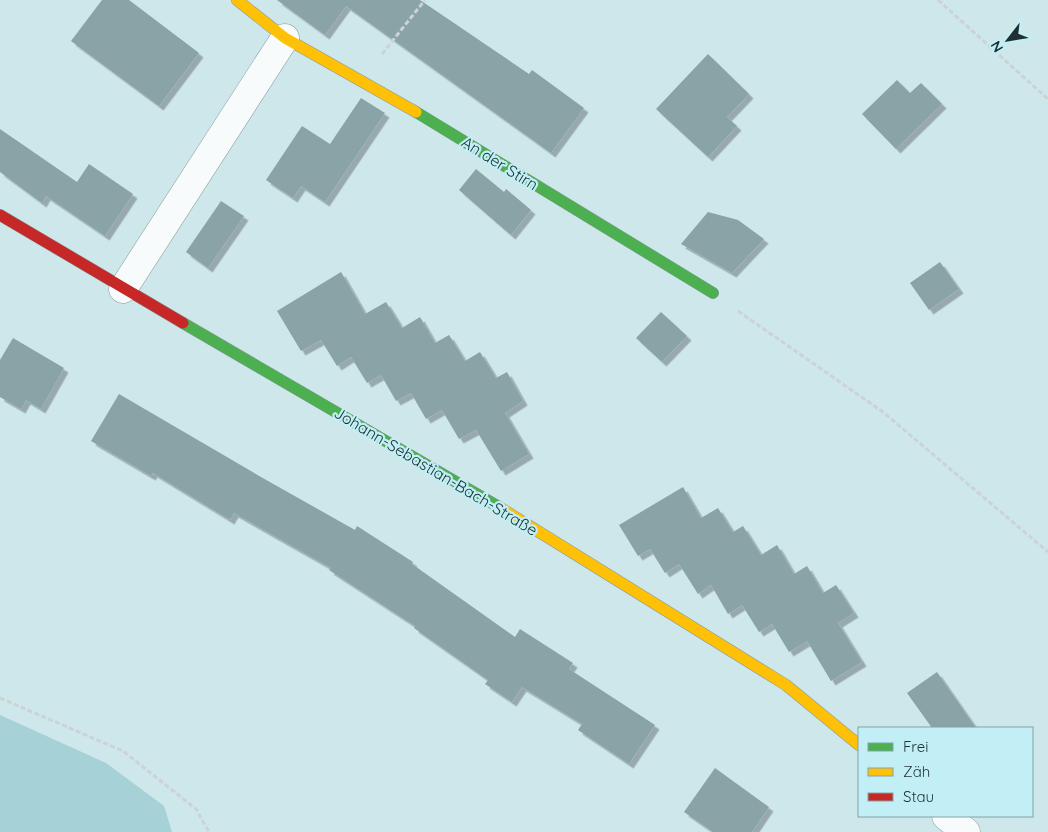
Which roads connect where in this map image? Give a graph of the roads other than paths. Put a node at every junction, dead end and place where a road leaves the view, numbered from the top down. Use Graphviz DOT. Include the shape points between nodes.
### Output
graph roads {
  1 [pos="237,0"];
  2 [pos="285,38"];
  3 [pos="0,215"];
  4 [pos="123,288"];
  5 [pos="713,294"];
  6 [pos="858,745"];
  7 [pos="947,817"];
  8 [pos="966,832"];
  1 -- 2 [label="street, An der Stirn"];
  2 -- 4 [label="street"];
  2 -- 5 [label="street, An der Stirn" via="400,102"];
  3 -- 4 [label="street, Johann-Sebastian-Bach-Straße"];
  4 -- 6 [label="street, Johann-Sebastian-Bach-Straße" via="467,487 564,547 786,686"];
  7 -- 8 [label="street"];
}
